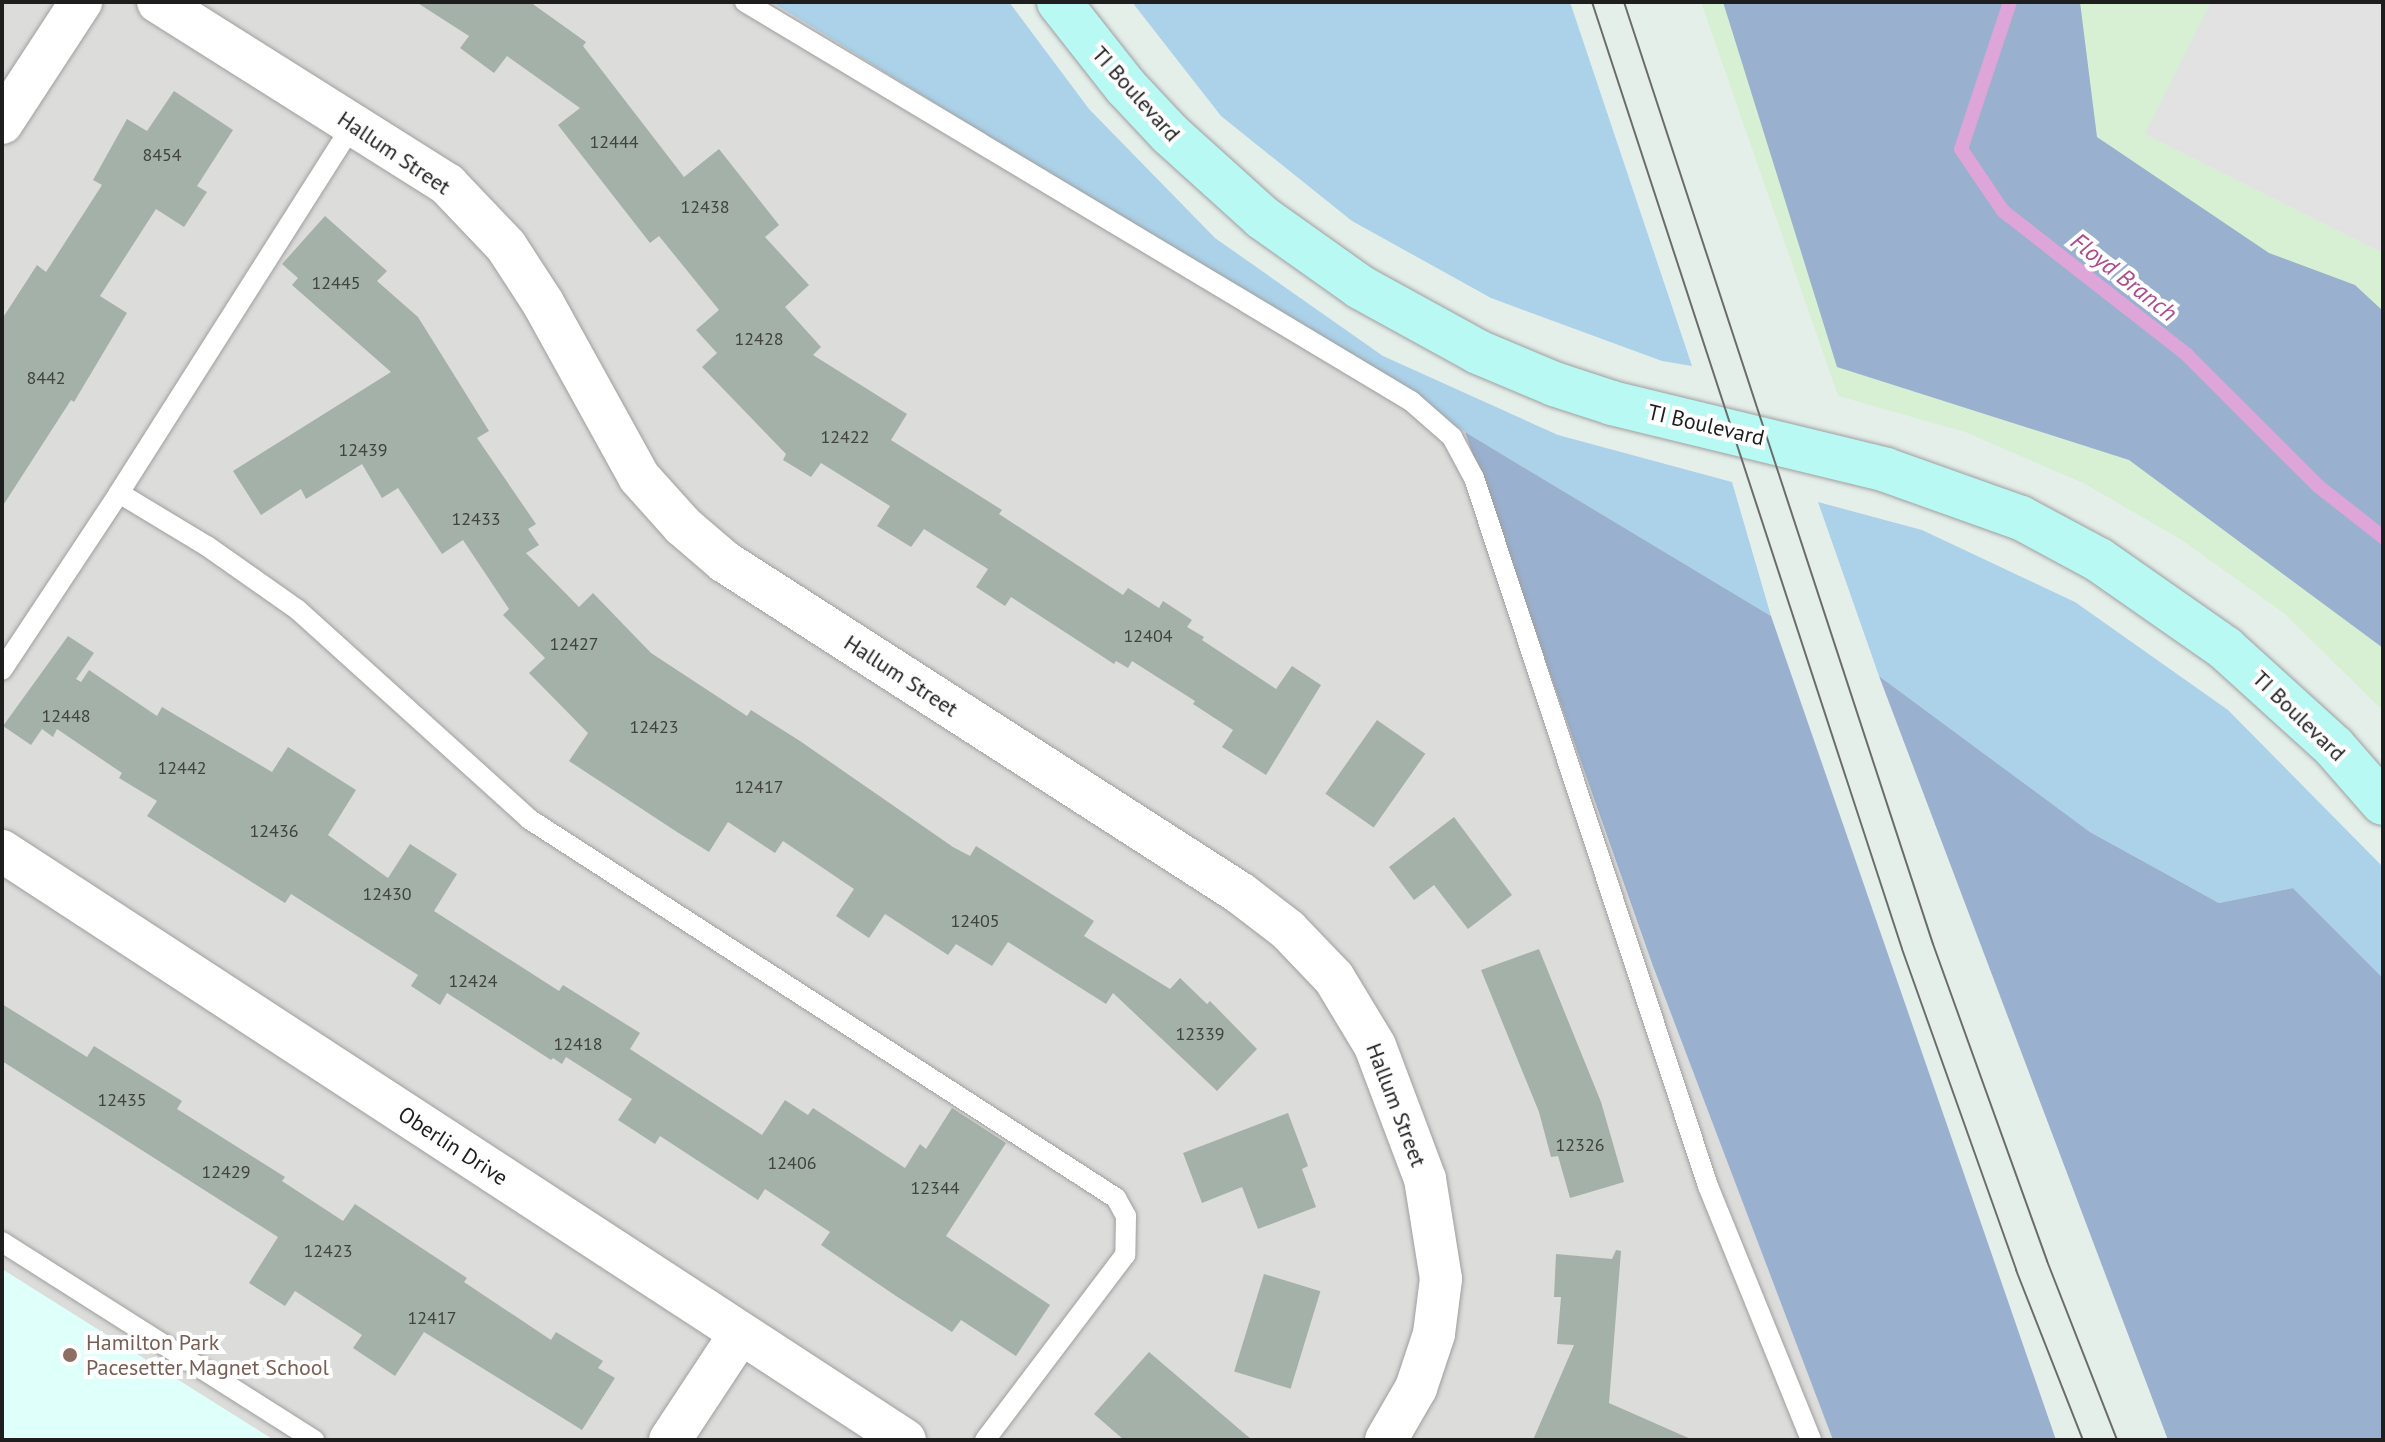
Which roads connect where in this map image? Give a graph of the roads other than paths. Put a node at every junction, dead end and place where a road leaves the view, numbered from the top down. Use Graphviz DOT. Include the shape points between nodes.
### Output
graph roads {
  1 [pos="81,2"];
  2 [pos="158,2"];
  3 [pos="745,2"];
  4 [pos="1059,2"];
  5 [pos="2,123"];
  6 [pos="353,124"];
  7 [pos="119,493"];
  8 [pos="2,670"];
  9 [pos="2383,803"];
  10 [pos="2,851"];
  11 [pos="2,1242"];
  12 [pos="740,1334"];
  13 [pos="314,1440"];
  14 [pos="670,1440"];
  15 [pos="905,1440"];
  16 [pos="985,1440"];
  17 [pos="1386,1440"];
  18 [pos="1811,1440"];
  1 -- 5 [label="street"];
  2 -- 6 [label="street, Hallum Street"];
  3 -- 18 [label="lane" via="1411,401 1452,437 1474,478 1708,1186"];
  4 -- 9 [label="street, TI Boulevard" via="1170,134 1263,218 1360,287 1478,352 1554,384 1886,470 2021,518 2099,560 2225,648 2316,730"];
  6 -- 7 [label="lane"];
  6 -- 17 [label="street, Hallum Street" via="447,184 506,246 639,477 683,526 725,562 1240,893 1288,930 1334,978 1375,1046 1425,1179 1441,1279 1434,1334 1416,1388"];
  7 -- 8 [label="lane"];
  7 -- 16 [label="lane" via="298,610 529,819 1116,1198 1126,1216 1125,1255"];
  10 -- 12 [label="street, Oberlin Drive"];
  11 -- 13 [label="lane"];
  12 -- 14 [label="street"];
  12 -- 15 [label="street, Oberlin Drive"];
}
